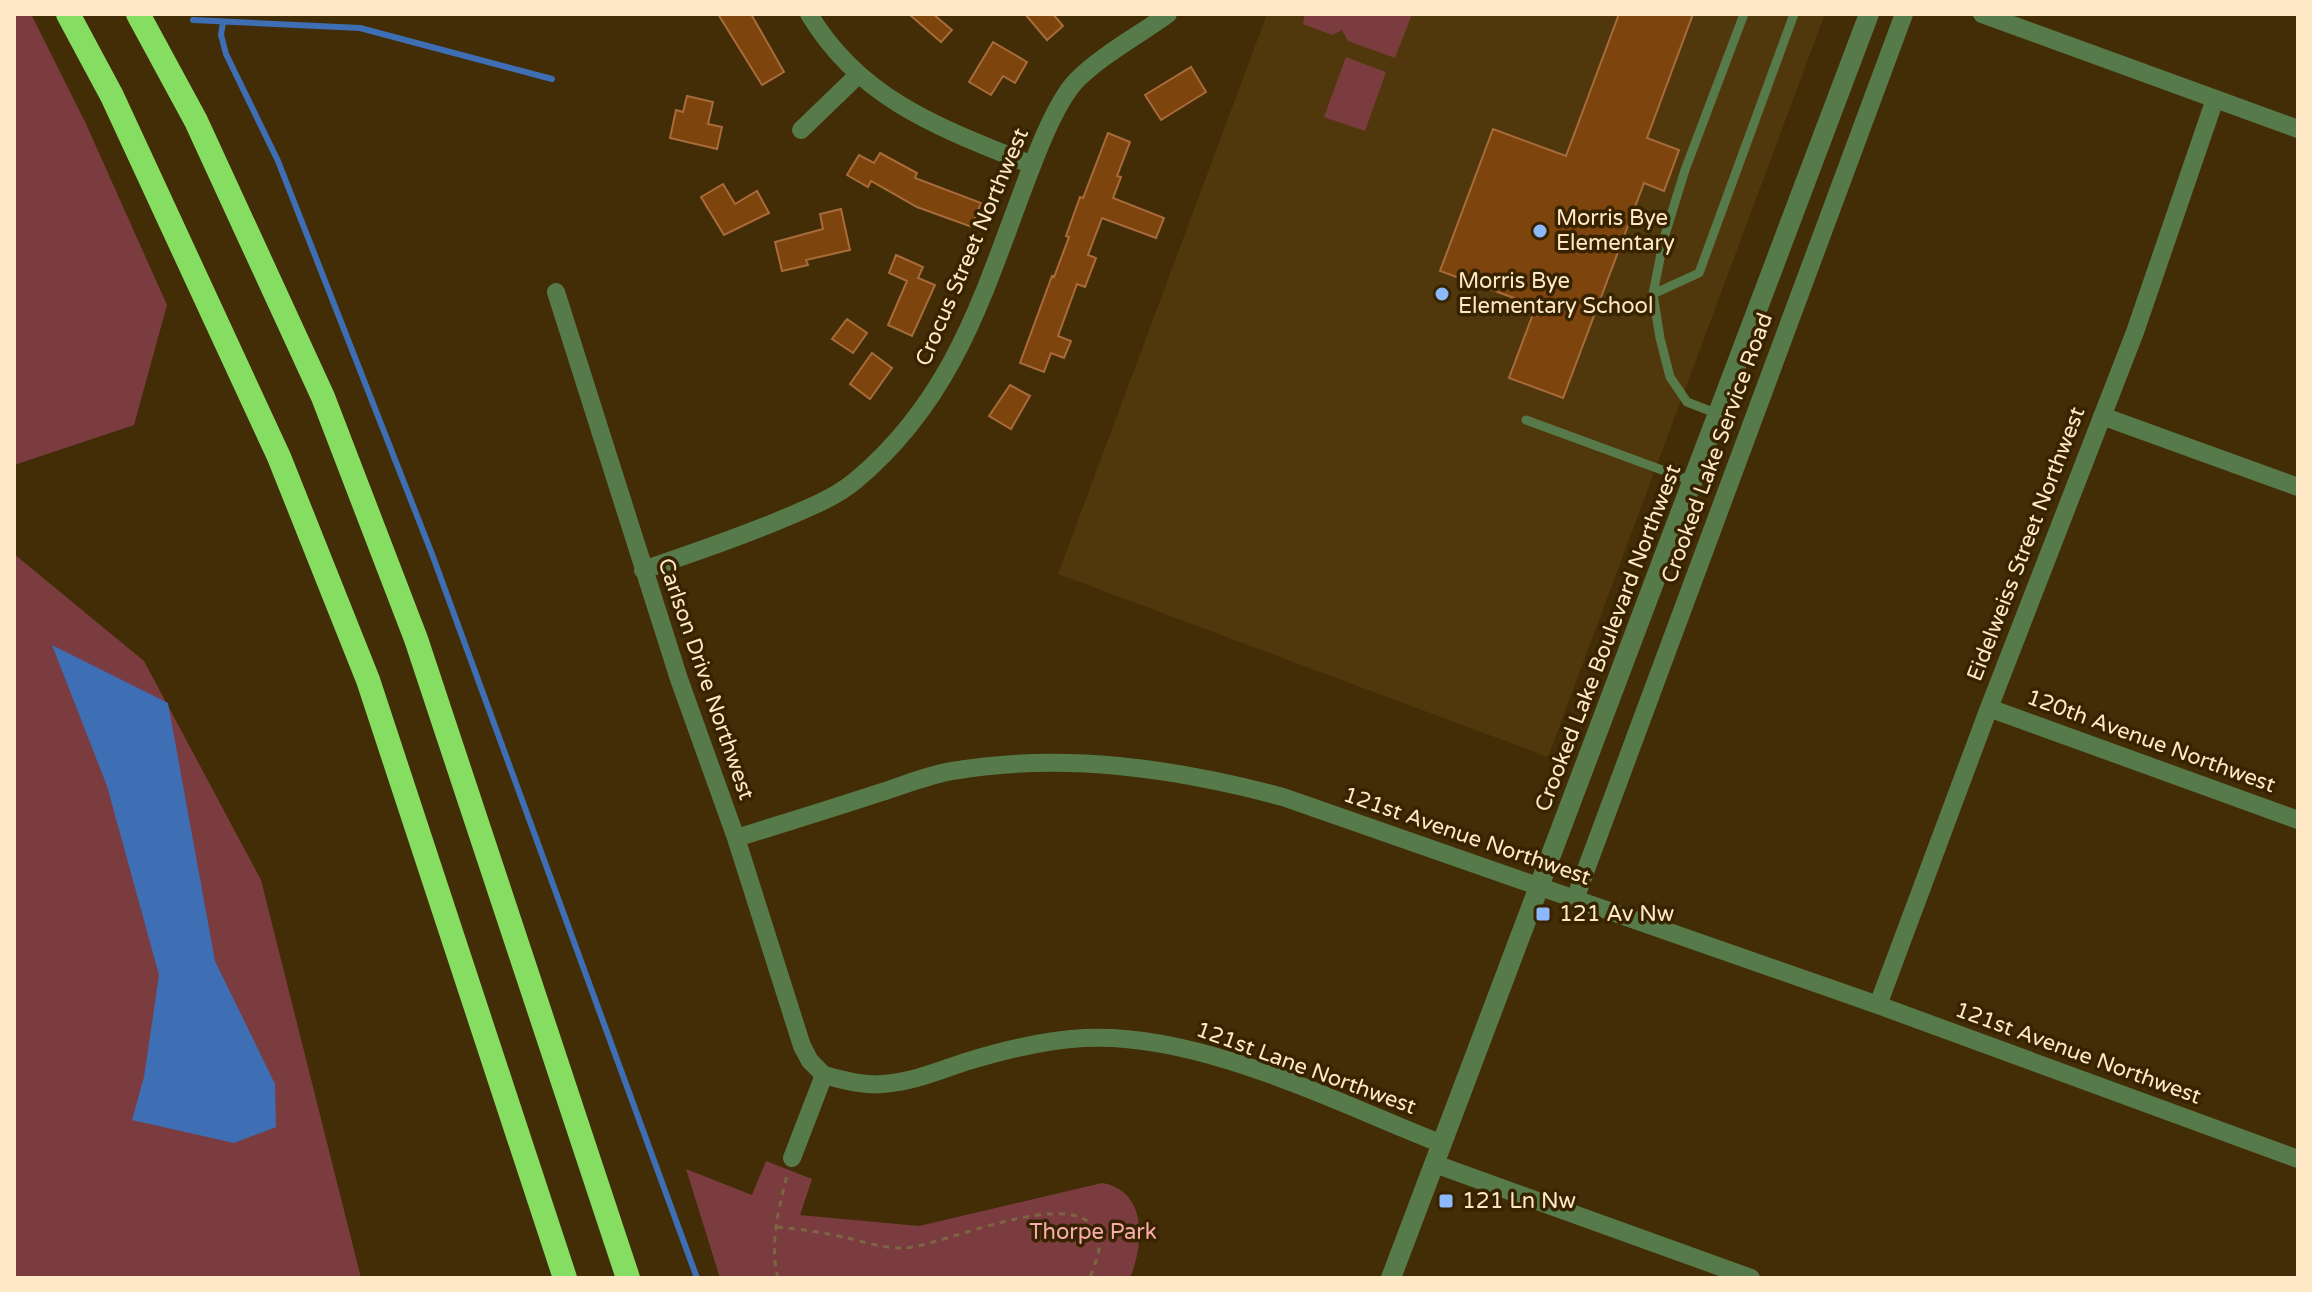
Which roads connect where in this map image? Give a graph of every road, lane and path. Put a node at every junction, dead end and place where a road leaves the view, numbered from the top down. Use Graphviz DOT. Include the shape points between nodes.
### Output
graph roads {
  1 [pos="68,14"];
  2 [pos="138,14"];
  3 [pos="809,14"];
  4 [pos="1168,14"];
  5 [pos="1744,14"];
  6 [pos="1794,14"];
  7 [pos="1869,14"];
  8 [pos="1904,14"];
  9 [pos="1982,14"];
  10 [pos="858,75"];
  11 [pos="2215,99"];
  12 [pos="2298,129"];
  13 [pos="801,130"];
  14 [pos="1032,165"];
  15 [pos="556,292"];
  16 [pos="1653,294"];
  17 [pos="1718,414"];
  18 [pos="2102,416"];
  19 [pos="1526,420"];
  20 [pos="1693,481"];
  21 [pos="2298,487"];
  22 [pos="643,570"];
  23 [pos="1989,708"];
  24 [pos="2298,820"];
  25 [pos="736,838"];
  26 [pos="1540,887"];
  27 [pos="1575,899"];
  28 [pos="1878,1005"];
  29 [pos="824,1075"];
  30 [pos="1438,1154"];
  31 [pos="792,1158"];
  32 [pos="2298,1159"];
  33 [pos="777,1227"];
  34 [pos="565,1278"];
  35 [pos="628,1278"];
  36 [pos="778,1278"];
  37 [pos="1090,1278"];
  38 [pos="1391,1278"];
  39 [pos="1751,1278"];
  1 -- 34 [label="highway" via="112,96 279,457 368,680"];
  2 -- 35 [label="highway" via="196,121 329,411 416,639"];
  3 -- 10 [label="street"];
  4 -- 14 [label="street, Crocus Street Northwest" via="1074,84"];
  5 -- 16 [label="lane" via="1685,170"];
  6 -- 16 [label="lane" via="1699,273"];
  7 -- 17 [label="street, Crooked Lake Boulevard Northwest"];
  8 -- 27 [label="street, Crooked Lake Service Road"];
  9 -- 11 [label="street"];
  10 -- 13 [label="street"];
  10 -- 14 [label="street" via="918,117"];
  11 -- 12 [label="street"];
  11 -- 18 [label="street, Eidelweiss Street Northwest"];
  14 -- 22 [label="street, Crocus Street Northwest" via="955,359 903,435 854,482 825,501"];
  15 -- 22 [label="street, Carlson Drive Northwest"];
  16 -- 17 [label="lane" via="1670,377 1687,402"];
  17 -- 20 [label="street, Crooked Lake Boulevard Northwest"];
  18 -- 21 [label="street"];
  18 -- 23 [label="street, Eidelweiss Street Northwest"];
  19 -- 20 [label="lane"];
  20 -- 26 [label="street, Crooked Lake Boulevard Northwest"];
  22 -- 25 [label="street, Carlson Drive Northwest"];
  23 -- 24 [label="street, 120th Avenue Northwest"];
  23 -- 28 [label="street, Eidelweiss Street Northwest"];
  25 -- 26 [label="street, 121st Avenue Northwest" via="949,772 1068,763 1220,780"];
  25 -- 29 [label="street, Carlson Drive Northwest" via="802,1046"];
  26 -- 27 [label="street, 121st Avenue Northwest"];
  26 -- 30 [label="street, Crooked Lake Boulevard Northwest"];
  27 -- 28 [label="street, 121st Avenue Northwest"];
  28 -- 32 [label="street, 121st Avenue Northwest"];
  29 -- 30 [label="street, 121st Lane Northwest" via="880,1085 1026,1045 1133,1039 1237,1064"];
  29 -- 31 [label="street"];
  30 -- 38 [label="street, Crooked Lake Boulevard Northwest"];
  30 -- 39 [label="street, 121st Lane Northwest"];
  31 -- 33 [label="path"];
  33 -- 36 [label="path"];
  33 -- 37 [label="path" via="906,1248 1019,1218 1076,1215 1098,1235"];
}
